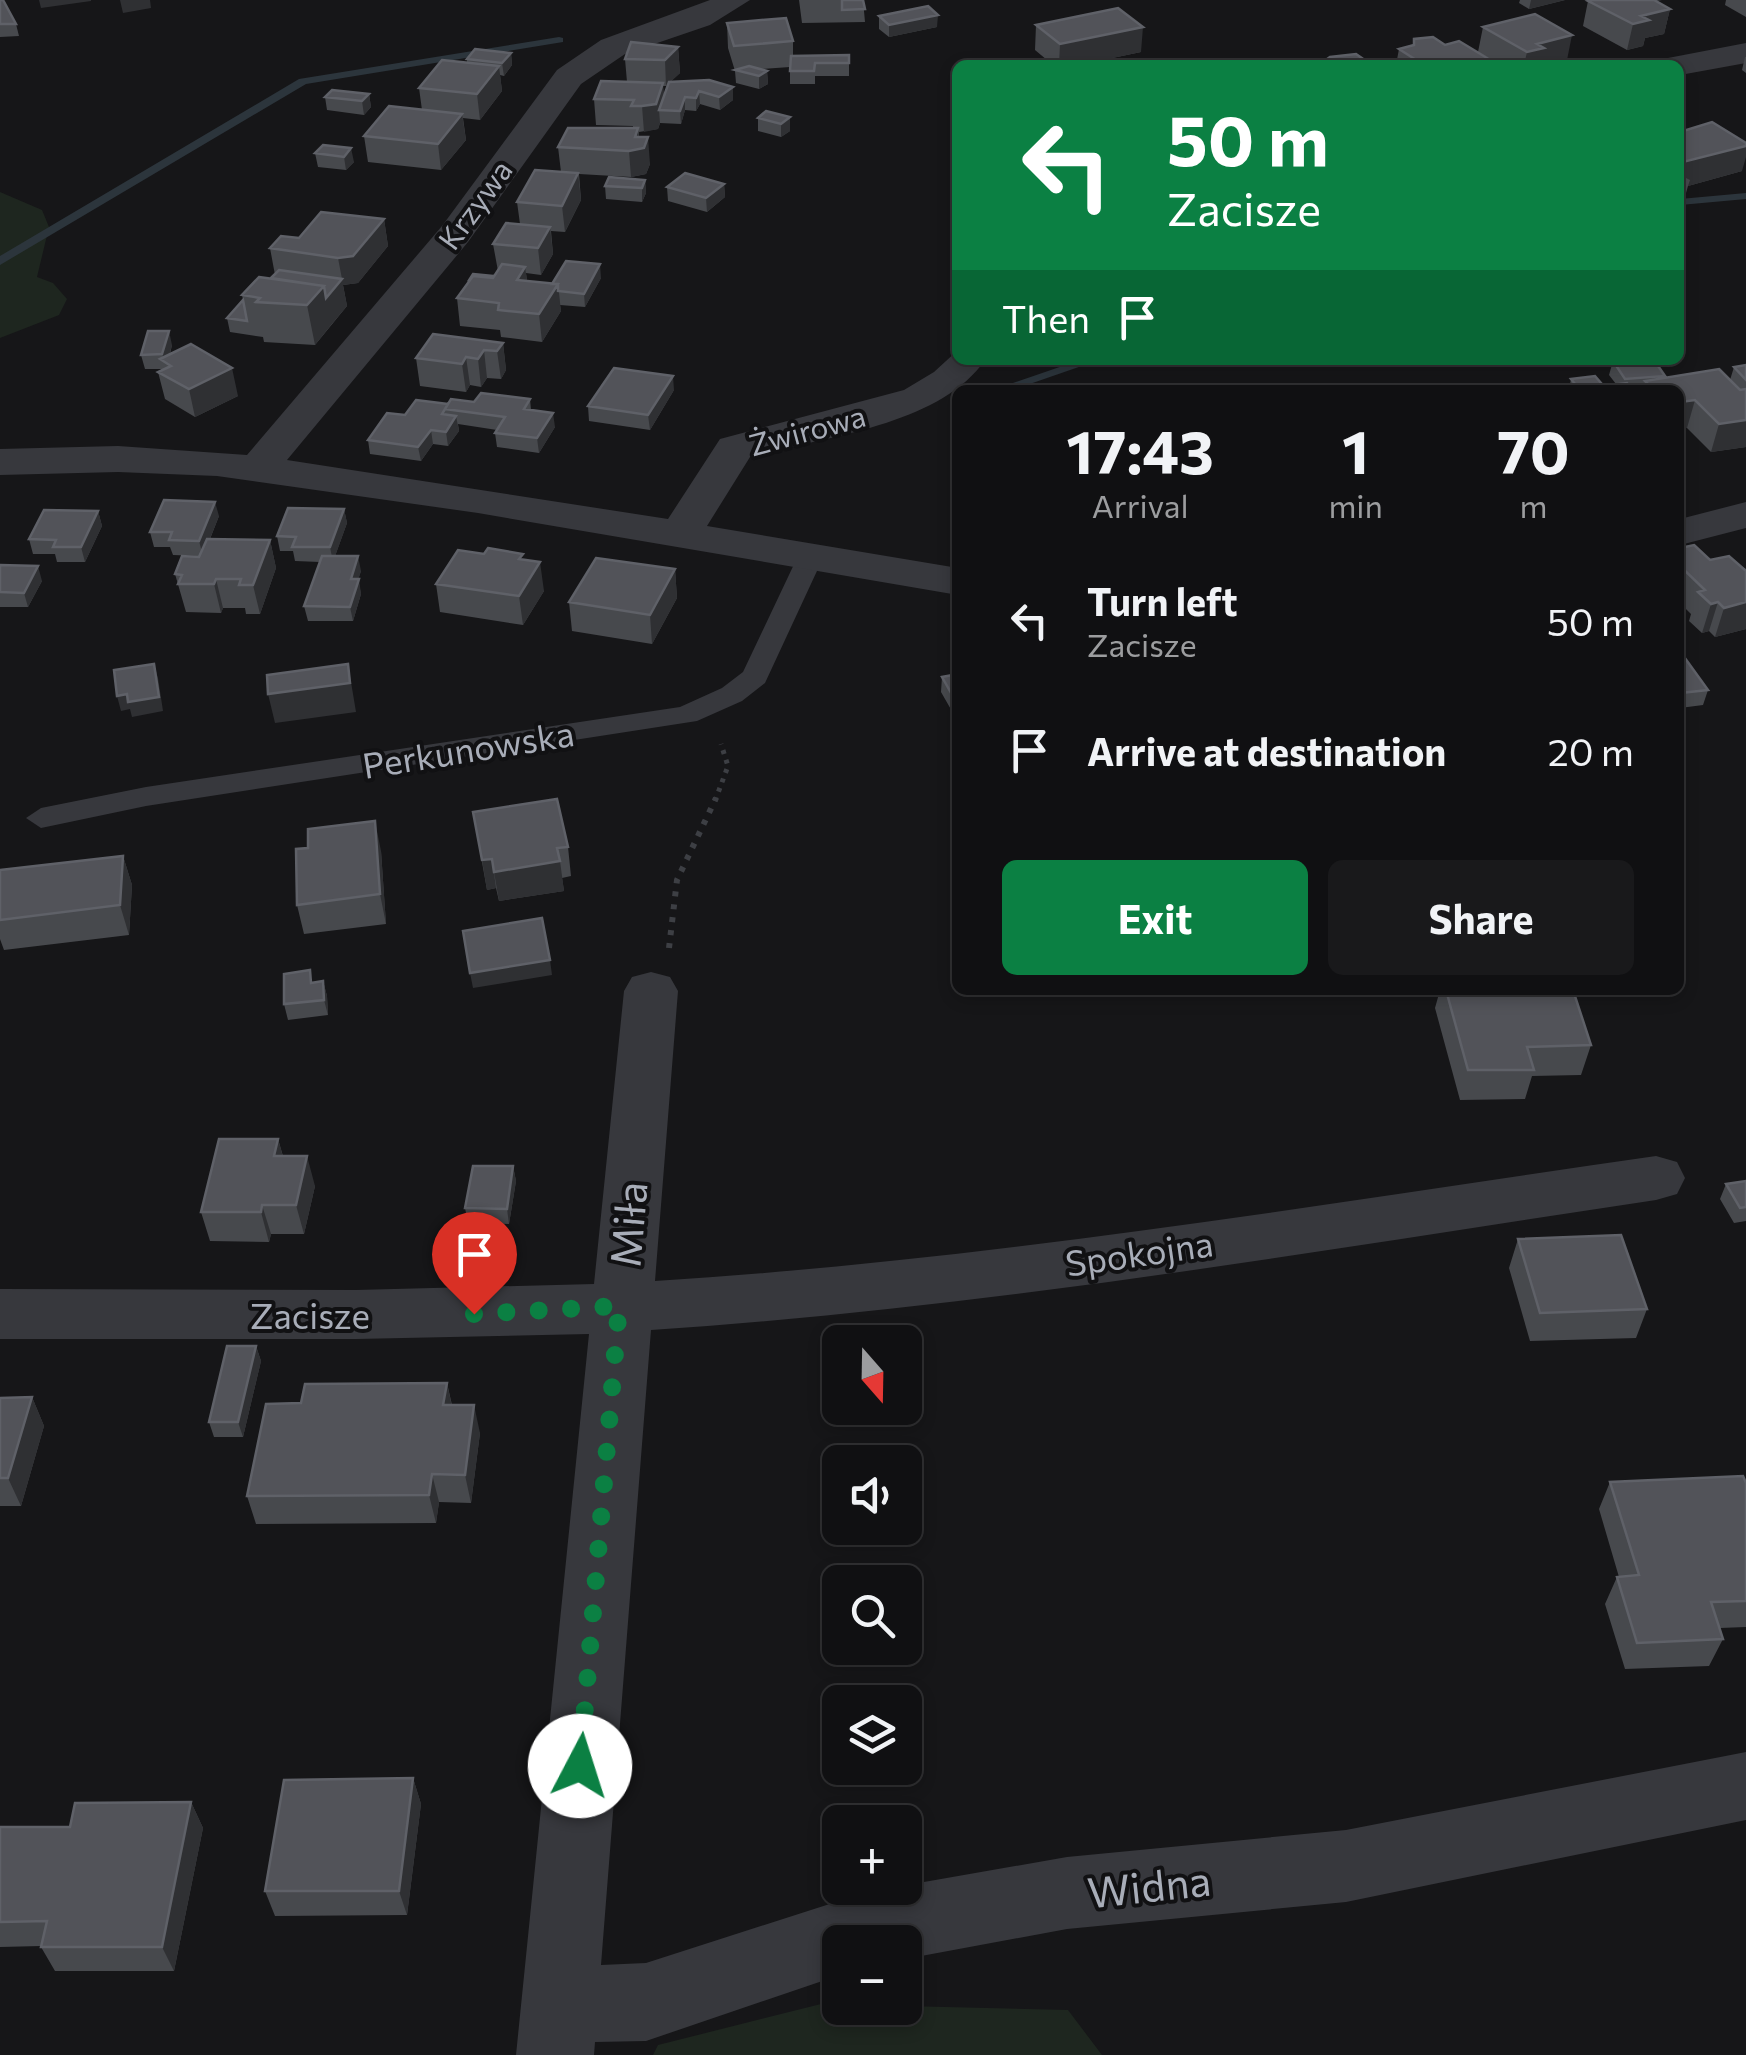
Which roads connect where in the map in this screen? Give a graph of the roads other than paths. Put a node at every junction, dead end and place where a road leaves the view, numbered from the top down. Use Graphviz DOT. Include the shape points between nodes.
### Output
graph roads {
  1 [pos="734,0"];
  2 [pos="1746,54"];
  3 [pos="1684,64"];
  4 [pos="962,365"];
  5 [pos="0,462"];
  6 [pos="257,469"];
  7 [pos="1746,480"];
  8 [pos="1684,491"];
  9 [pos="1746,515"];
  10 [pos="1684,531"];
  11 [pos="680,534"];
  12 [pos="810,558"];
  13 [pos="952,581"];
  14 [pos="40,818"];
  15 [pos="651,990"];
  16 [pos="1656,1178"];
  17 [pos="619,1306"];
  18 [pos="0,1314"];
  19 [pos="1746,1786"];
  20 [pos="557,2030"];
  1 -- 6 [label="street, Krzywa" via="614,47 569,77 455,234"];
  2 -- 3 [label="street"];
  4 -- 11 [label="street, Żwirowa" via="918,400 735,448"];
  5 -- 6 [label="street" via="169,460"];
  6 -- 11 [label="street"];
  7 -- 8 [label="street"];
  9 -- 10 [label="street"];
  11 -- 12 [label="street"];
  12 -- 13 [label="street"];
  12 -- 14 [label="lane, Perkunowska" via="755,677 686,719 567,730"];
  15 -- 17 [label="street, Miła"];
  16 -- 17 [label="street, Spokojna" via="967,1277"];
  17 -- 18 [label="street, Zacisze" via="513,1314"];
  17 -- 20 [label="street, Miła"];
  19 -- 20 [label="street, Widna" via="1346,1866 1067,1894 867,1928"];
}
